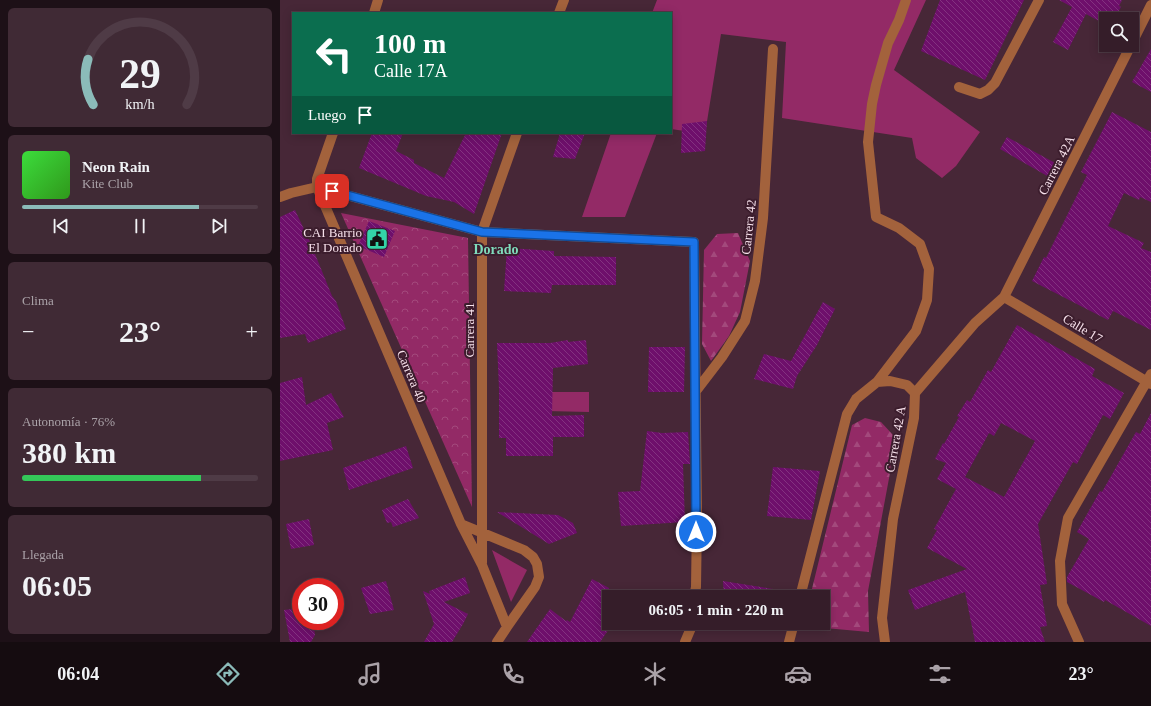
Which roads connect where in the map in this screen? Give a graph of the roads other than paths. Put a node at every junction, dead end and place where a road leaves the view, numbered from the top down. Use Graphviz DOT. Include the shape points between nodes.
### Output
graph roads {
  1 [pos="378,0"];
  2 [pos="564,0"];
  3 [pos="906,0"];
  4 [pos="1039,0"];
  5 [pos="1151,5"];
  6 [pos="374,12"];
  7 [pos="559,12"];
  8 [pos="1139,30"];
  9 [pos="774,50"];
  10 [pos="1128,52"];
  11 [pos="959,87"];
  12 [pos="333,134"];
  13 [pos="517,134"];
  14 [pos="317,187"];
  15 [pos="280,196"];
  16 [pos="482,232"];
  17 [pos="1004,297"];
  18 [pos="1150,380"];
  19 [pos="877,382"];
  20 [pos="696,391"];
  21 [pos="915,393"];
  22 [pos="461,524"];
  23 [pos="482,532"];
  24 [pos="482,565"];
  25 [pos="695,590"];
  26 [pos="802,590"];
  27 [pos="506,627"];
  28 [pos="690,630"];
  29 [pos="792,630"];
  30 [pos="497,642"];
  31 [pos="685,642"];
  32 [pos="789,642"];
  33 [pos="885,642"];
  34 [pos="1079,642"];
  1 -- 6 [label="street"];
  2 -- 7 [label="street"];
  3 -- 19 [label="street" via="888,43 876,85 868,142 876,217 899,228 920,244 929,269 927,300 916,331"];
  4 -- 11 [label="street" via="995,83 980,94"];
  5 -- 8 [label="street, Carrera 42A"];
  9 -- 20 [label="street, Carrera 42" via="763,218 755,281 745,321"];
  10 -- 17 [label="street, Carrera 42A"];
  12 -- 14 [label="street" via="317,179"];
  13 -- 16 [label="street, Carrera 41"];
  14 -- 15 [label="street"];
  14 -- 16 [label="street"];
  14 -- 22 [label="street, Carrera 40"];
  16 -- 20 [label="street" via="694,242"];
  16 -- 23 [label="street, Carrera 41"];
  17 -- 18 [label="street, Calle 17"];
  17 -- 21 [label="street" via="975,323"];
  18 -- 34 [label="street" via="1068,518 1060,561 1062,604"];
  19 -- 21 [label="street, Carrera 42 A" via="890,381 906,385"];
  19 -- 26 [label="street" via="856,398 847,414"];
  20 -- 25 [label="street"];
  21 -- 33 [label="street, Carrera 42 A" via="914,418 893,519 882,618"];
  22 -- 23 [label="street"];
  22 -- 24 [label="street, Carrera 40"];
  23 -- 24 [label="street, Carrera 41"];
  23 -- 27 [label="street" via="524,550 537,564 539,577 535,587"];
  24 -- 27 [label="street, Carrera 40"];
  27 -- 30 [label="street"];
  28 -- 31 [label="street"];
  29 -- 32 [label="street"];
}
